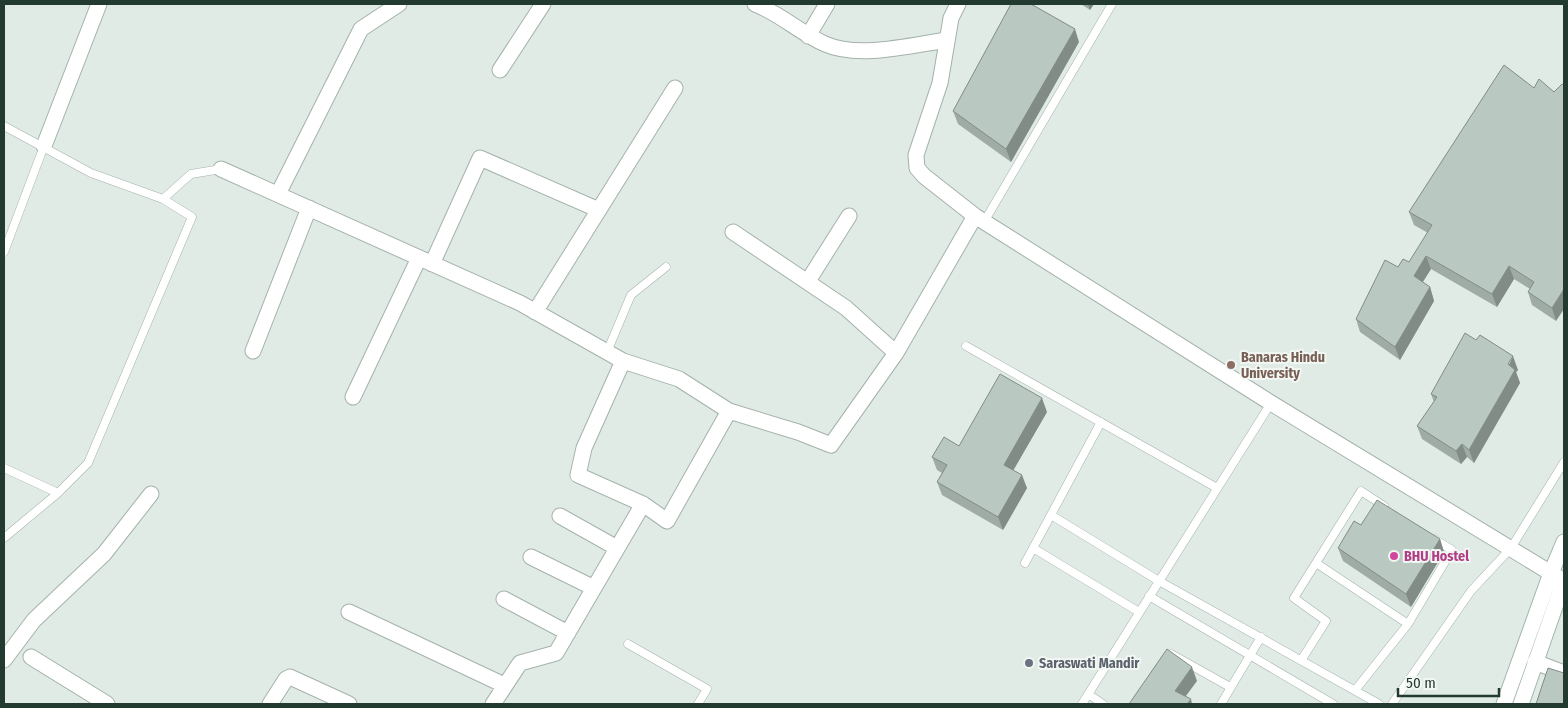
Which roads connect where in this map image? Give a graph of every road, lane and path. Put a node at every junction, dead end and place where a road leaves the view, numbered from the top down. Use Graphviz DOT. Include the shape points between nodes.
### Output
graph roads {
  1 [pos="100,4"];
  2 [pos="399,4"];
  3 [pos="543,4"];
  4 [pos="755,4"];
  5 [pos="827,4"];
  6 [pos="958,4"];
  7 [pos="1112,4"];
  8 [pos="808,36"];
  9 [pos="948,40"];
  10 [pos="500,70"];
  11 [pos="675,88"];
  12 [pos="4,126"];
  13 [pos="44,146"];
  14 [pos="221,169"];
  15 [pos="278,194"];
  16 [pos="163,199"];
  17 [pos="309,208"];
  18 [pos="598,210"];
  19 [pos="849,216"];
  20 [pos="979,219"];
  21 [pos="733,232"];
  22 [pos="4,252"];
  23 [pos="426,261"];
  24 [pos="666,267"];
  25 [pos="808,281"];
  26 [pos="535,312"];
  27 [pos="966,346"];
  28 [pos="253,351"];
  29 [pos="607,352"];
  30 [pos="896,353"];
  31 [pos="623,361"];
  32 [pos="352,397"];
  33 [pos="1271,403"];
  34 [pos="729,411"];
  35 [pos="1101,422"];
  36 [pos="1564,462"];
  37 [pos="4,468"];
  38 [pos="1217,488"];
  39 [pos="58,493"];
  40 [pos="151,494"];
  41 [pos="643,504"];
  42 [pos="1394,513"];
  43 [pos="1051,515"];
  44 [pos="560,516"];
  45 [pos="1427,534"];
  46 [pos="4,538"];
  47 [pos="1564,542"];
  48 [pos="617,548"];
  49 [pos="1033,548"];
  50 [pos="1511,548"];
  51 [pos="531,557"];
  52 [pos="1025,563"];
  53 [pos="1316,563"];
  54 [pos="1551,573"];
  55 [pos="1159,581"];
  56 [pos="1564,581"];
  57 [pos="594,588"];
  58 [pos="1149,596"];
  59 [pos="504,599"];
  60 [pos="349,612"];
  61 [pos="1139,612"];
  62 [pos="1408,624"];
  63 [pos="568,633"];
  64 [pos="1261,637"];
  65 [pos="628,644"];
  66 [pos="1248,655"];
  67 [pos="31,657"];
  68 [pos="4,660"];
  69 [pos="1164,660"];
  70 [pos="1302,660"];
  71 [pos="1535,662"];
  72 [pos="1564,673"];
  73 [pos="504,684"];
  74 [pos="1230,687"];
  75 [pos="1356,689"];
  76 [pos="1088,694"];
  77 [pos="106,704"];
  78 [pos="270,704"];
  79 [pos="349,704"];
  80 [pos="493,704"];
  81 [pos="698,704"];
  82 [pos="1082,704"];
  83 [pos="1103,704"];
  84 [pos="1221,704"];
  85 [pos="1333,704"];
  86 [pos="1380,704"];
  87 [pos="1392,704"];
  88 [pos="1504,704"];
  89 [pos="1522,704"];
  1 -- 13 [label="street"];
  2 -- 15 [label="street" via="361,29"];
  3 -- 10 [label="street"];
  4 -- 8 [label="street" via="788,20"];
  5 -- 8 [label="street"];
  6 -- 9 [label="street" via="951,18"];
  7 -- 20 [label="lane"];
  8 -- 9 [label="street" via="842,49 866,51"];
  9 -- 20 [label="street" via="940,83 916,155 917,168"];
  11 -- 18 [label="street"];
  12 -- 13 [label="lane"];
  13 -- 16 [label="lane" via="90,173"];
  13 -- 22 [label="lane"];
  14 -- 15 [label="street"];
  14 -- 16 [label="lane" via="192,174"];
  15 -- 17 [label="street"];
  16 -- 39 [label="lane" via="192,217 88,463"];
  17 -- 23 [label="street"];
  17 -- 28 [label="street"];
  18 -- 23 [label="street" via="480,158"];
  18 -- 26 [label="street"];
  19 -- 25 [label="street"];
  20 -- 30 [label="street"];
  20 -- 33 [label="street"];
  21 -- 25 [label="street"];
  23 -- 26 [label="street"];
  23 -- 32 [label="street"];
  24 -- 29 [label="lane" via="631,295"];
  25 -- 30 [label="street" via="846,308"];
  26 -- 29 [label="street"];
  27 -- 35 [label="lane"];
  29 -- 31 [label="street"];
  30 -- 34 [label="street" via="831,445"];
  31 -- 34 [label="street" via="679,379"];
  31 -- 41 [label="street" via="584,448 578,475"];
  33 -- 38 [label="lane"];
  33 -- 50 [label="street"];
  34 -- 41 [label="street" via="667,521"];
  35 -- 38 [label="lane"];
  35 -- 43 [label="lane"];
  36 -- 50 [label="lane"];
  37 -- 39 [label="lane"];
  38 -- 55 [label="lane"];
  39 -- 46 [label="lane"];
  40 -- 68 [label="street" via="104,554 40,614"];
  41 -- 48 [label="street"];
  42 -- 53 [label="lane" via="1361,492"];
  43 -- 49 [label="lane"];
  43 -- 55 [label="lane"];
  44 -- 48 [label="street"];
  45 -- 62 [label="lane" via="1452,550"];
  47 -- 54 [label="street"];
  48 -- 57 [label="street"];
  49 -- 52 [label="lane"];
  49 -- 61 [label="lane"];
  50 -- 54 [label="street"];
  50 -- 87 [label="lane" via="1471,591"];
  51 -- 57 [label="street"];
  53 -- 62 [label="lane"];
  53 -- 70 [label="lane" via="1294,598 1326,621"];
  54 -- 56 [label="street"];
  54 -- 88 [label="street"];
  55 -- 58 [label="lane"];
  55 -- 64 [label="lane"];
  56 -- 71 [label="street"];
  57 -- 63 [label="street"];
  58 -- 61 [label="lane"];
  58 -- 66 [label="lane"];
  59 -- 63 [label="street"];
  60 -- 73 [label="street"];
  61 -- 76 [label="lane"];
  62 -- 75 [label="lane"];
  63 -- 73 [label="street" via="556,653 520,663"];
  64 -- 66 [label="lane"];
  64 -- 70 [label="lane"];
  65 -- 81 [label="lane" via="707,689"];
  66 -- 74 [label="lane"];
  66 -- 85 [label="lane"];
  67 -- 77 [label="street"];
  69 -- 74 [label="lane" via="1168,652"];
  70 -- 75 [label="lane"];
  71 -- 72 [label="street"];
  71 -- 89 [label="street"];
  73 -- 80 [label="street"];
  74 -- 84 [label="lane"];
  75 -- 86 [label="lane"];
  76 -- 82 [label="lane"];
  76 -- 83 [label="lane"];
  78 -- 79 [label="street" via="290,677"];
}
